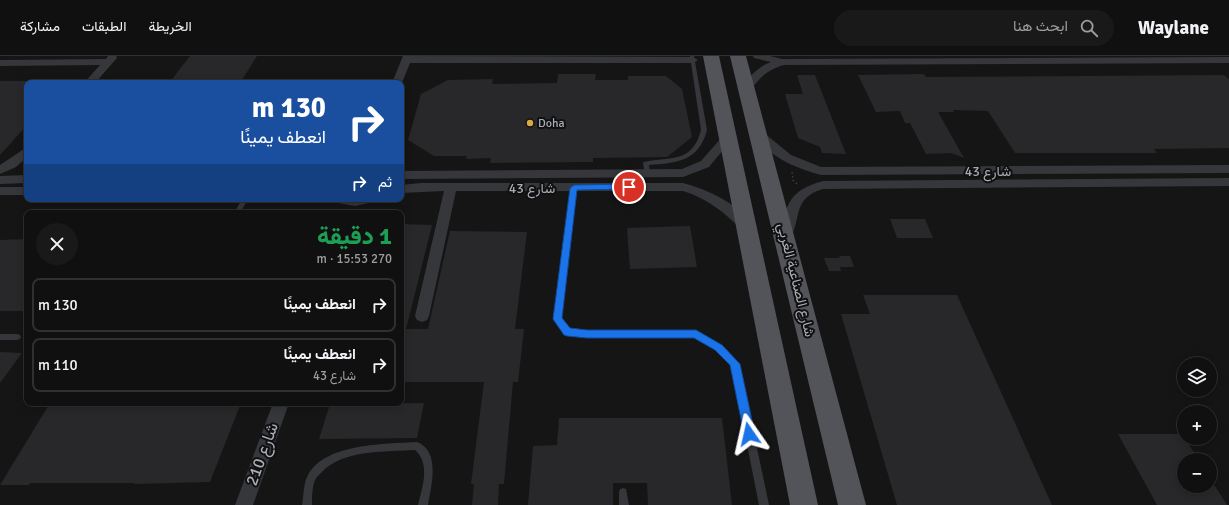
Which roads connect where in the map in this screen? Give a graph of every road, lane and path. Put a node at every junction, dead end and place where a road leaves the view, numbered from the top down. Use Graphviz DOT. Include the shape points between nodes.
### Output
graph roads {
  1 [pos="711,56"];
  2 [pos="738,56"];
  3 [pos="758,56"];
  4 [pos="407,58"];
  5 [pos="693,58"];
  6 [pos="1011,58"];
  7 [pos="1176,58"];
  8 [pos="111,59"];
  9 [pos="848,59"];
  10 [pos="1229,60"];
  11 [pos="782,62"];
  12 [pos="0,63"];
  13 [pos="92,80"];
  14 [pos="398,80"];
  15 [pos="746,89"];
  16 [pos="759,134"];
  17 [pos="727,138"];
  18 [pos="24,154"];
  19 [pos="798,165"];
  20 [pos="1229,169"];
  21 [pos="0,170"];
  22 [pos="24,172"];
  23 [pos="404,174"];
  24 [pos="647,174"];
  25 [pos="0,180"];
  26 [pos="1229,182"];
  27 [pos="24,187"];
  28 [pos="24,187"];
  29 [pos="24,187"];
  30 [pos="450,187"];
  31 [pos="574,188"];
  32 [pos="404,189"];
  33 [pos="0,191"];
  34 [pos="805,191"];
  35 [pos="0,199"];
  36 [pos="366,202"];
  37 [pos="357,210"];
  38 [pos="747,227"];
  39 [pos="785,236"];
  40 [pos="422,316"];
  41 [pos="0,337"];
  42 [pos="17,337"];
  43 [pos="280,406"];
  44 [pos="795,457"];
  45 [pos="623,492"];
  46 [pos="244,505"];
  47 [pos="307,505"];
  48 [pos="423,505"];
  49 [pos="624,505"];
  50 [pos="764,505"];
  51 [pos="792,505"];
  52 [pos="804,505"];
  53 [pos="852,505"];
  1 -- 17 [label="main road"];
  2 -- 15 [label="main road, شارع الصناعية الغربي"];
  3 -- 11 [label="street"];
  4 -- 5 [label="street"];
  4 -- 14 [label="street"];
  5 -- 24 [label="lane" via="704,130 703,139 692,154 672,162 646,164"];
  6 -- 7 [label="street"];
  6 -- 9 [label="street"];
  7 -- 10 [label="street"];
  8 -- 12 [label="street"];
  8 -- 13 [label="street"];
  9 -- 11 [label="street"];
  11 -- 15 [label="street" via="759,71"];
  15 -- 16 [label="main road, شارع الصناعية الغربي"];
  16 -- 19 [label="street, شارع 43"];
  16 -- 39 [label="main road, شارع الصناعية الغربي"];
  17 -- 24 [label="street, شارع 43" via="705,164 695,169 675,174"];
  17 -- 38 [label="main road"];
  18 -- 21 [label="street"];
  18 -- 22 [label="street" via="21,168"];
  19 -- 20 [label="street, شارع 43" via="836,172"];
  19 -- 34 [label="path" via="791,173 793,180"];
  23 -- 24 [label="street, شارع 43"];
  25 -- 27 [label="street"];
  26 -- 34 [label="street, شارع 43" via="838,184 823,185"];
  28 -- 33 [label="street"];
  29 -- 35 [label="street"];
  30 -- 31 [label="street, شارع 43"];
  30 -- 32 [label="street, شارع 43"];
  30 -- 40 [label="street"];
  31 -- 38 [label="street, شارع 43" via="690,188 718,201"];
  31 -- 50 [label="lane" via="558,319 567,332 696,334 719,348 735,364"];
  34 -- 39 [label="street" via="798,196 794,204"];
  36 -- 37 [label="street"];
  38 -- 44 [label="main road"];
  39 -- 53 [label="main road, شارع الصناعية الغربي"];
  41 -- 42 [label="lane"];
  43 -- 46 [label="street, شارع 210"];
  44 -- 51 [label="main road"];
  44 -- 52 [label="main road"];
  45 -- 49 [label="lane"];
  47 -- 48 [label="lane" via="312,475 326,462 344,452 417,446 424,450 429,461"];
}
